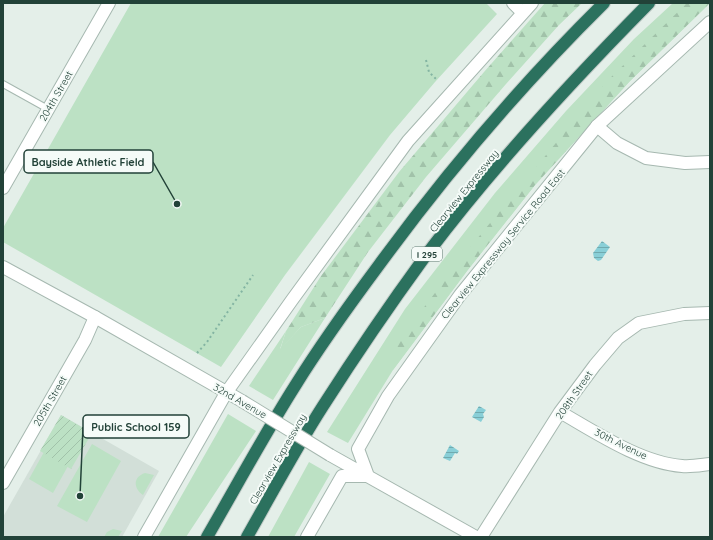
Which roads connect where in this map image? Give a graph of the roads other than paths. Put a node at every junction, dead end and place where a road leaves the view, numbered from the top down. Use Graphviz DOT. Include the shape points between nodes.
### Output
graph roads {
  1 [pos="109,3"];
  2 [pos="513,3"];
  3 [pos="532,3"];
  4 [pos="604,3"];
  5 [pos="650,3"];
  6 [pos="522,12"];
  7 [pos="710,22"];
  8 [pos="3,84"];
  9 [pos="48,109"];
  10 [pos="597,126"];
  11 [pos="710,162"];
  12 [pos="3,188"];
  13 [pos="3,267"];
  14 [pos="710,313"];
  15 [pos="95,317"];
  16 [pos="226,393"];
  17 [pos="560,412"];
  18 [pos="710,464"];
  19 [pos="368,476"];
  20 [pos="3,483"];
  21 [pos="144,537"];
  22 [pos="207,537"];
  23 [pos="247,537"];
  24 [pos="307,537"];
  25 [pos="476,537"];
  26 [pos="481,537"];
  1 -- 9 [label="street, 204th Street"];
  2 -- 6 [label="street"];
  3 -- 6 [label="street"];
  4 -- 22 [label="highway" via="514,96 400,236 294,386"];
  5 -- 23 [label="highway, Clearview Expressway / I 295" via="543,115 425,257 322,407"];
  6 -- 16 [label="street" via="408,141"];
  7 -- 10 [label="street, Clearview Expressway Service Road East"];
  8 -- 9 [label="lane"];
  9 -- 12 [label="street, 204th Street"];
  10 -- 11 [label="street" via="617,143 646,158 685,164"];
  10 -- 19 [label="street, Clearview Expressway Service Road East" via="460,295 388,396 358,449"];
  13 -- 15 [label="street, 32nd Avenue"];
  14 -- 17 [label="street, 208th Street" via="684,314 639,323 618,338"];
  15 -- 16 [label="street, 32nd Avenue"];
  15 -- 20 [label="street, 205th Street" via="85,340"];
  16 -- 19 [label="street, 32nd Avenue, bridge"];
  16 -- 21 [label="street"];
  17 -- 18 [label="street, 30th Avenue" via="621,447 653,460 682,466"];
  17 -- 26 [label="street, 208th Street"];
  19 -- 24 [label="street" via="342,476"];
  19 -- 25 [label="street, 32nd Avenue"];
}
